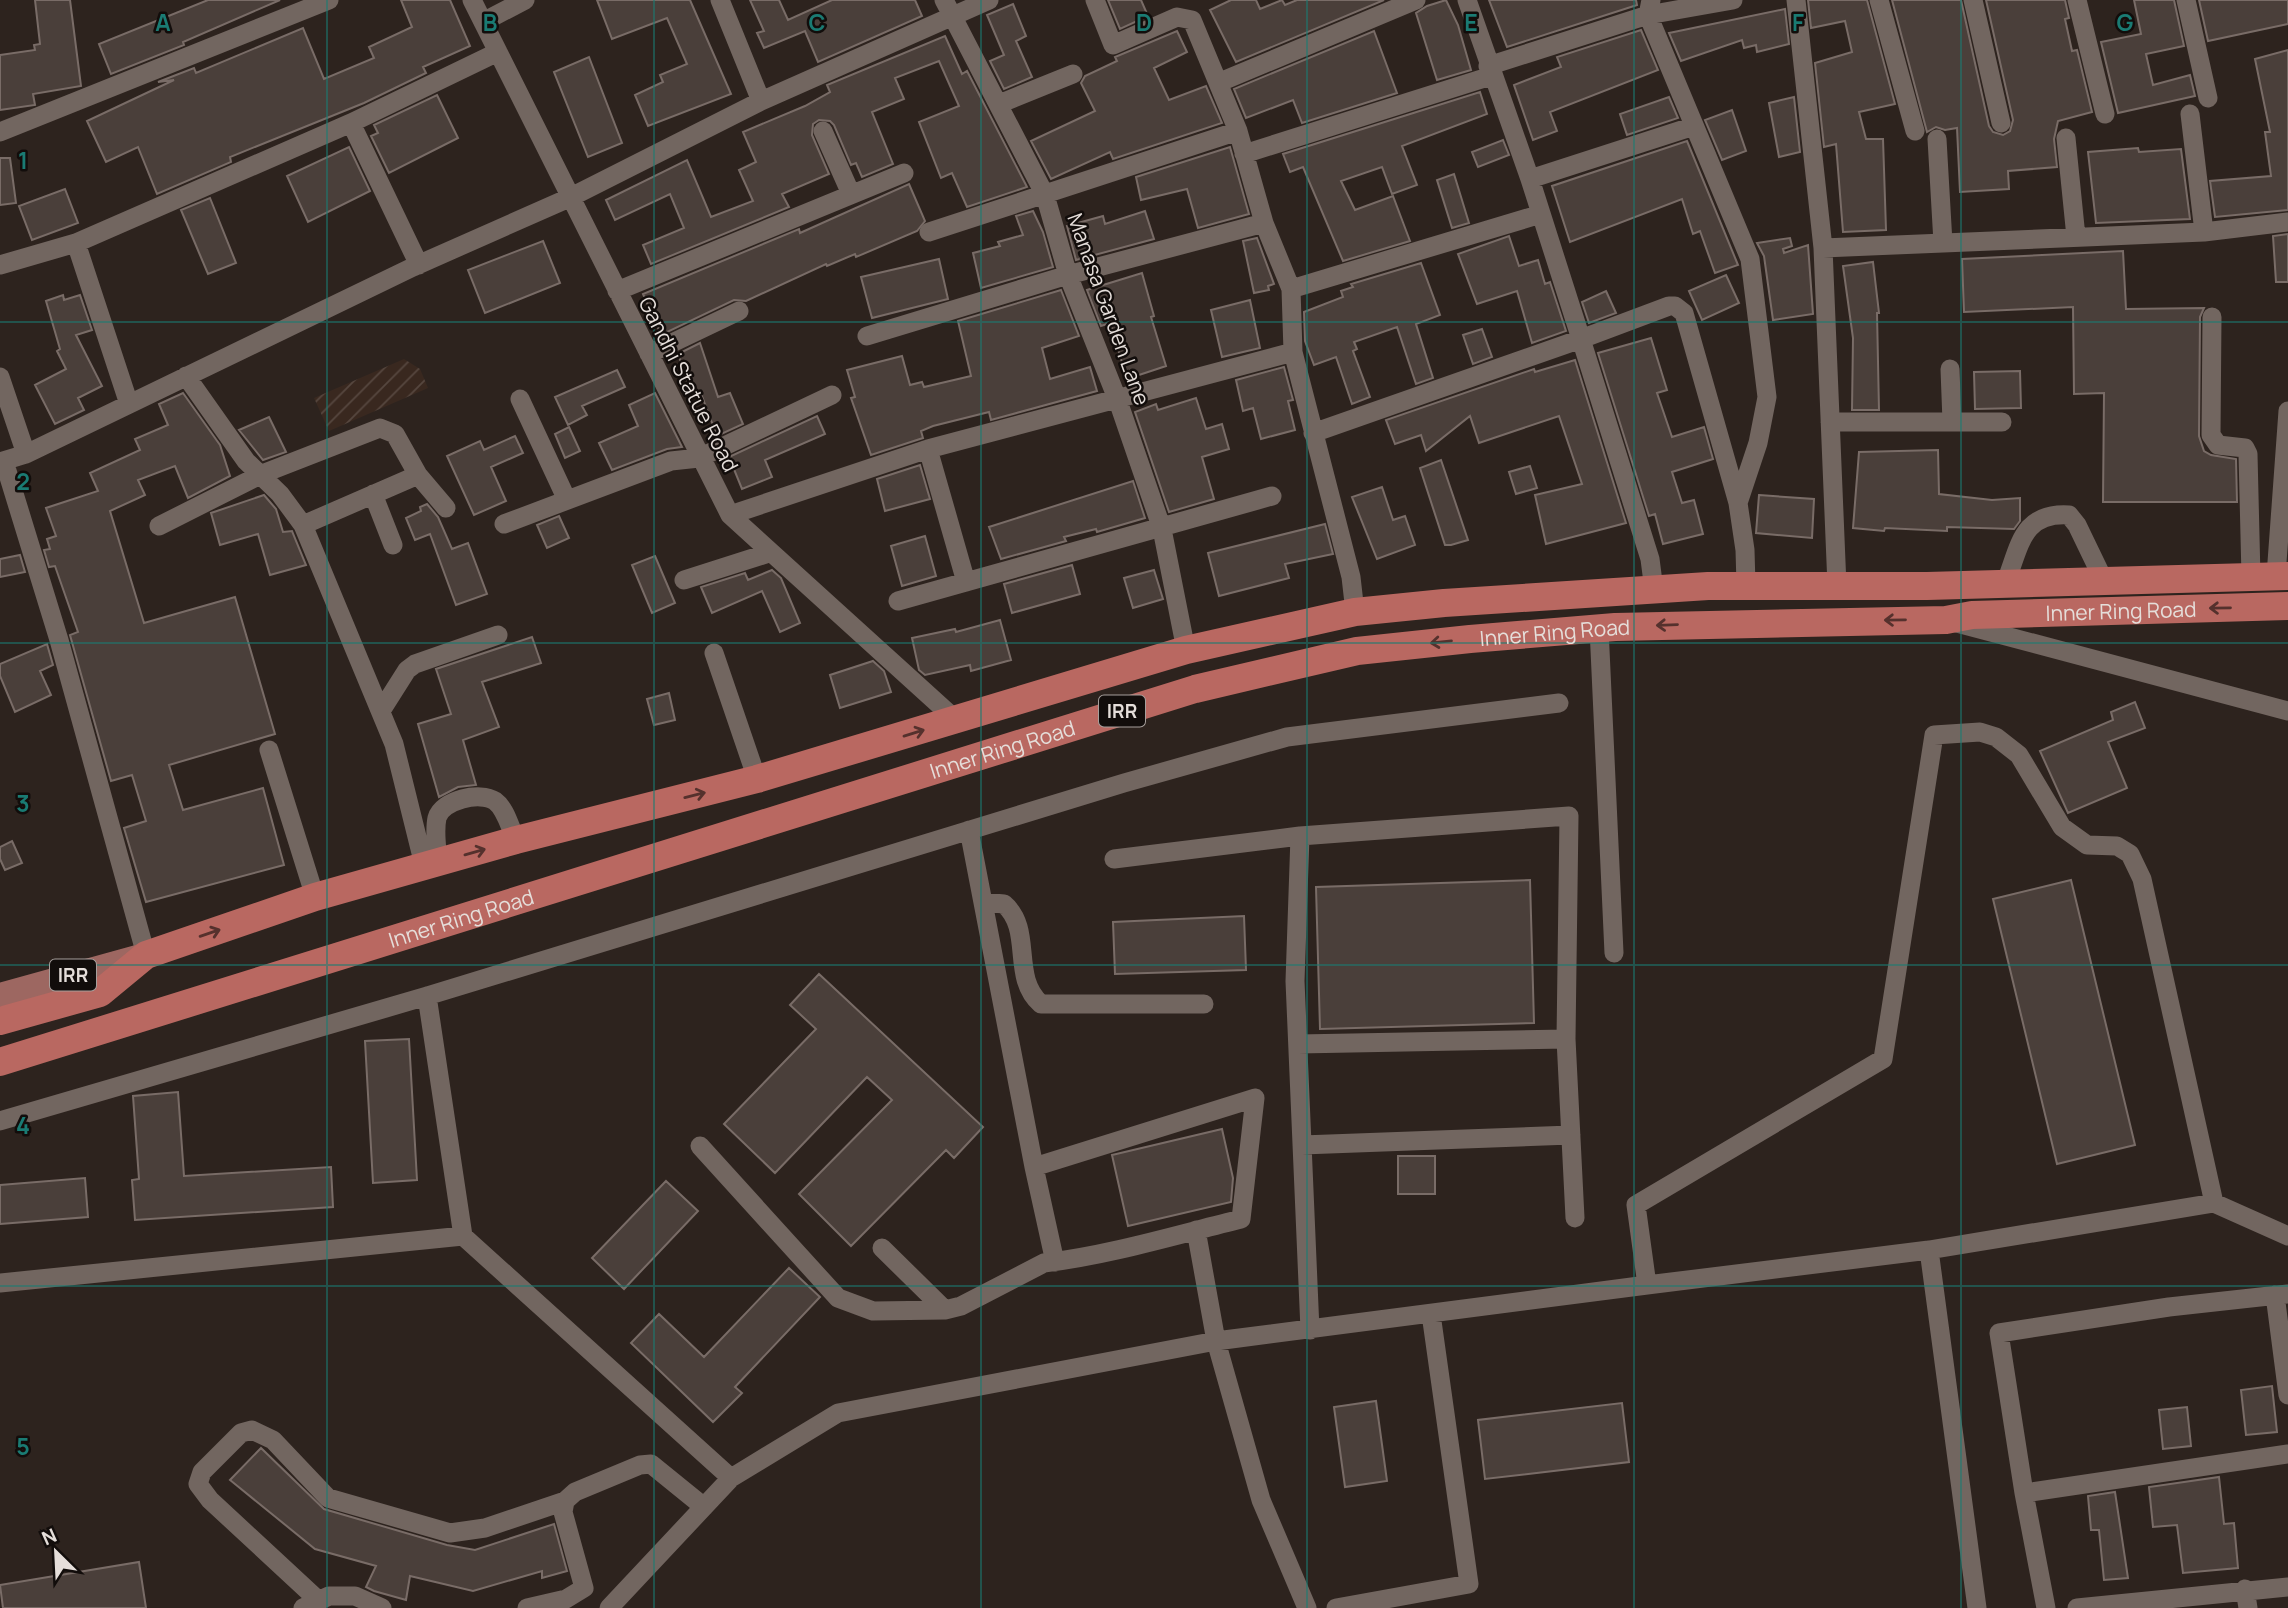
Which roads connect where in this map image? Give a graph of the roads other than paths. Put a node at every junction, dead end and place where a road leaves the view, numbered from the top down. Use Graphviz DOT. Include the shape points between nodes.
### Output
graph roads {
  1 [pos="329,0"];
  2 [pos="472,0"];
  3 [pos="524,0"];
  4 [pos="720,0"];
  5 [pos="989,0"];
  6 [pos="1096,0"];
  7 [pos="1416,0"];
  8 [pos="1467,0"];
  9 [pos="1733,0"];
  10 [pos="1796,0"];
  11 [pos="1879,0"];
  12 [pos="1973,0"];
  13 [pos="2077,0"];
  14 [pos="2186,0"];
  15 [pos="1649,8"];
  16 [pos="948,9"];
  17 [pos="483,22"];
  18 [pos="498,52"];
  19 [pos="1490,71"];
  20 [pos="1073,74"];
  21 [pos="1220,82"];
  22 [pos="2208,98"];
  23 [pos="761,101"];
  24 [pos="999,104"];
  25 [pos="2105,114"];
  26 [pos="2190,114"];
  27 [pos="351,123"];
  28 [pos="2001,123"];
  29 [pos="1694,126"];
  30 [pos="0,131"];
  31 [pos="823,131"];
  32 [pos="1238,131"];
  33 [pos="1915,131"];
  34 [pos="2066,138"];
  35 [pos="1937,139"];
  36 [pos="1244,154"];
  37 [pos="904,173"];
  38 [pos="1531,179"];
  39 [pos="851,194"];
  40 [pos="1045,195"];
  41 [pos="569,198"];
  42 [pos="1541,214"];
  43 [pos="2288,222"];
  44 [pos="1264,223"];
  45 [pos="929,232"];
  46 [pos="2204,232"];
  47 [pos="2076,237"];
  48 [pos="76,243"];
  49 [pos="1942,243"];
  50 [pos="1823,248"];
  51 [pos="0,265"];
  52 [pos="419,265"];
  53 [pos="1068,275"];
  54 [pos="1291,289"];
  55 [pos="617,291"];
  56 [pos="739,311"];
  57 [pos="2212,317"];
  58 [pos="867,336"];
  59 [pos="1581,339"];
  60 [pos="1293,352"];
  61 [pos="649,354"];
  62 [pos="1950,369"];
  63 [pos="186,376"];
  64 [pos="0,377"];
  65 [pos="832,395"];
  66 [pos="520,399"];
  67 [pos="1118,401"];
  68 [pos="129,404"];
  69 [pos="2288,411"];
  70 [pos="1830,422"];
  71 [pos="1952,422"];
  72 [pos="2002,422"];
  73 [pos="1313,433"];
  74 [pos="928,449"];
  75 [pos="26,454"];
  76 [pos="699,458"];
  77 [pos="2,461"];
  78 [pos="262,474"];
  79 [pos="418,475"];
  80 [pos="373,494"];
  81 [pos="1272,496"];
  82 [pos="567,500"];
  83 [pos="1738,503"];
  84 [pos="446,508"];
  85 [pos="730,515"];
  86 [pos="503,524"];
  87 [pos="303,525"];
  88 [pos="159,526"];
  89 [pos="1162,529"];
  90 [pos="393,545"];
  91 [pos="769,553"];
  92 [pos="2272,576"];
  93 [pos="684,580"];
  94 [pos="2104,581"];
  95 [pos="966,582"];
  96 [pos="2005,584"];
  97 [pos="1746,585"];
  98 [pos="1837,586"];
  99 [pos="1654,590"];
  100 [pos="898,601"];
  101 [pos="2288,606"];
  102 [pos="1355,612"];
  103 [pos="1946,620"];
  104 [pos="1600,628"];
  105 [pos="498,635"];
  106 [pos="1186,650"];
  107 [pos="714,653"];
  108 [pos="1559,703"];
  109 [pos="381,711"];
  110 [pos="2288,711"];
  111 [pos="956,720"];
  112 [pos="268,750"];
  113 [pos="757,779"];
  114 [pos="969,830"];
  115 [pos="1300,836"];
  116 [pos="516,840"];
  117 [pos="1114,859"];
  118 [pos="431,864"];
  119 [pos="314,897"];
  120 [pos="983,902"];
  121 [pos="1614,953"];
  122 [pos="146,955"];
  123 [pos="0,995"];
  124 [pos="427,996"];
  125 [pos="1204,1004"];
  126 [pos="0,1021"];
  127 [pos="1566,1039"];
  128 [pos="1298,1044"];
  129 [pos="0,1062"];
  130 [pos="0,1121"];
  131 [pos="1571,1135"];
  132 [pos="1302,1145"];
  133 [pos="700,1146"];
  134 [pos="1034,1167"];
  135 [pos="2214,1203"];
  136 [pos="1575,1218"];
  137 [pos="1196,1230"];
  138 [pos="463,1236"];
  139 [pos="2288,1236"];
  140 [pos="883,1248"];
  141 [pos="1929,1250"];
  142 [pos="1055,1262"];
  143 [pos="0,1283"];
  144 [pos="1647,1285"];
  145 [pos="2282,1295"];
  146 [pos="945,1310"];
  147 [pos="1431,1314"];
  148 [pos="1310,1330"];
  149 [pos="1216,1341"];
  150 [pos="2288,1395"];
  151 [pos="2288,1454"];
  152 [pos="732,1478"];
  153 [pos="2024,1493"];
  154 [pos="565,1501"];
  155 [pos="704,1507"];
  156 [pos="2288,1587"];
  157 [pos="2246,1599"];
  158 [pos="311,1604"];
  159 [pos="382,1608"];
  160 [pos="527,1608"];
  161 [pos="609,1608"];
  162 [pos="1307,1608"];
  163 [pos="1335,1608"];
  164 [pos="1977,1608"];
  165 [pos="2046,1608"];
  166 [pos="2077,1608"];
  1 -- 30 [label="street"];
  2 -- 17 [label="street, Gandhi Statue Road"];
  3 -- 17 [label="street"];
  4 -- 23 [label="street"];
  5 -- 16 [label="street"];
  6 -- 21 [label="street" via="1114,46 1177,17 1188,17"];
  7 -- 21 [label="street"];
  8 -- 19 [label="street"];
  9 -- 15 [label="street"];
  10 -- 50 [label="street"];
  11 -- 33 [label="street"];
  12 -- 28 [label="street"];
  13 -- 25 [label="street"];
  14 -- 22 [label="street"];
  15 -- 19 [label="street"];
  15 -- 29 [label="street"];
  16 -- 23 [label="street"];
  16 -- 24 [label="street, Manasa Garden Lane"];
  17 -- 18 [label="street, Gandhi Statue Road"];
  18 -- 27 [label="street"];
  18 -- 41 [label="street, Gandhi Statue Road"];
  19 -- 36 [label="street"];
  19 -- 38 [label="street"];
  20 -- 24 [label="street"];
  21 -- 32 [label="street"];
  23 -- 41 [label="street"];
  24 -- 40 [label="street, Manasa Garden Lane"];
  26 -- 46 [label="street"];
  27 -- 48 [label="street"];
  27 -- 52 [label="street"];
  29 -- 38 [label="street"];
  29 -- 83 [label="street" via="1750,259 1768,397"];
  31 -- 39 [label="street"];
  32 -- 36 [label="street"];
  32 -- 40 [label="street"];
  34 -- 47 [label="street"];
  35 -- 49 [label="street"];
  36 -- 44 [label="street"];
  37 -- 39 [label="street"];
  38 -- 42 [label="street"];
  39 -- 55 [label="street"];
  40 -- 45 [label="street"];
  40 -- 53 [label="street, Manasa Garden Lane"];
  41 -- 52 [label="street"];
  41 -- 55 [label="street, Gandhi Statue Road"];
  42 -- 54 [label="street"];
  42 -- 59 [label="street"];
  43 -- 46 [label="street"];
  44 -- 53 [label="street"];
  44 -- 54 [label="street"];
  46 -- 47 [label="street"];
  47 -- 49 [label="street"];
  48 -- 51 [label="street"];
  48 -- 68 [label="street"];
  49 -- 50 [label="street"];
  50 -- 70 [label="street"];
  52 -- 63 [label="street"];
  53 -- 58 [label="street"];
  53 -- 67 [label="street, Manasa Garden Lane"];
  54 -- 60 [label="street"];
  55 -- 61 [label="street, Gandhi Statue Road"];
  56 -- 61 [label="street"];
  57 -- 92 [label="street" via="2211,435 2218,445 2245,448 2248,454"];
  59 -- 73 [label="street"];
  59 -- 83 [label="street" via="1669,306 1684,313"];
  59 -- 99 [label="street" via="1650,559"];
  60 -- 67 [label="street"];
  60 -- 73 [label="street"];
  61 -- 76 [label="street, Gandhi Statue Road"];
  62 -- 71 [label="street"];
  63 -- 68 [label="street"];
  63 -- 78 [label="street" via="246,461"];
  64 -- 75 [label="street"];
  65 -- 76 [label="street"];
  66 -- 82 [label="street"];
  67 -- 74 [label="street"];
  67 -- 89 [label="street, Manasa Garden Lane"];
  68 -- 75 [label="street"];
  69 -- 92 [label="street"];
  70 -- 71 [label="street"];
  70 -- 98 [label="street"];
  71 -- 72 [label="street"];
  73 -- 102 [label="street" via="1351,577"];
  74 -- 85 [label="street"];
  74 -- 95 [label="street"];
  75 -- 77 [label="street"];
  76 -- 82 [label="street" via="671,461"];
  76 -- 85 [label="street, Gandhi Statue Road"];
  77 -- 122 [label="street" via="59,640"];
  78 -- 79 [label="street" via="380,428 395,434"];
  78 -- 87 [label="street"];
  78 -- 88 [label="street"];
  79 -- 80 [label="street"];
  79 -- 84 [label="street"];
  80 -- 87 [label="street"];
  80 -- 90 [label="street"];
  81 -- 89 [label="street"];
  82 -- 86 [label="street"];
  83 -- 97 [label="street"];
  85 -- 91 [label="street, Gandhi Statue Road"];
  87 -- 109 [label="street"];
  89 -- 95 [label="street"];
  89 -- 106 [label="street, Manasa Garden Lane"];
  91 -- 93 [label="street"];
  91 -- 111 [label="street, Gandhi Statue Road"];
  92 -- 94 [label="highway, Inner Ring Road / IRR"];
  94 -- 96 [label="highway, Inner Ring Road / IRR"];
  94 -- 96 [label="street" via="2077,524 2069,515 2055,514 2034,521 2026,531"];
  95 -- 100 [label="street"];
  96 -- 98 [label="highway, Inner Ring Road / IRR"];
  97 -- 98 [label="highway, Inner Ring Road / IRR"];
  97 -- 99 [label="highway, Inner Ring Road / IRR"];
  99 -- 102 [label="highway, Inner Ring Road / IRR"];
  101 -- 103 [label="highway, Inner Ring Road / IRR, one-way"];
  102 -- 106 [label="highway, Inner Ring Road / IRR"];
  103 -- 104 [label="highway, Inner Ring Road / IRR, one-way"];
  103 -- 110 [label="street"];
  104 -- 121 [label="street"];
  104 -- 129 [label="highway, Inner Ring Road / IRR, one-way" via="1357,651 1195,689"];
  105 -- 109 [label="street" via="415,664"];
  106 -- 111 [label="highway, Inner Ring Road / IRR"];
  107 -- 113 [label="street"];
  108 -- 114 [label="street" via="1287,737"];
  109 -- 118 [label="street"];
  113 -- 111 [label="highway, Inner Ring Road / IRR, one-way"];
  112 -- 119 [label="street"];
  116 -- 113 [label="highway, Inner Ring Road / IRR, one-way"];
  114 -- 120 [label="street"];
  114 -- 124 [label="street"];
  115 -- 117 [label="street"];
  115 -- 127 [label="street" via="1569,816"];
  115 -- 128 [label="street" via="1295,981"];
  118 -- 116 [label="highway, Inner Ring Road / IRR, one-way"];
  116 -- 118 [label="street" via="495,802 485,797 455,802 438,817"];
  118 -- 119 [label="highway, Inner Ring Road / IRR"];
  122 -- 119 [label="highway, Inner Ring Road / IRR, one-way"];
  120 -- 125 [label="street" via="1004,904 1016,917 1021,969 1033,998 1041,1004"];
  120 -- 134 [label="street"];
  122 -- 123 [label="main road, Inner Ring Road / IRR"];
  122 -- 126 [label="highway" via="100,993"];
  124 -- 130 [label="street"];
  124 -- 138 [label="street"];
  127 -- 128 [label="street"];
  127 -- 131 [label="street"];
  128 -- 132 [label="street"];
  131 -- 132 [label="street"];
  131 -- 136 [label="street"];
  132 -- 148 [label="street"];
  133 -- 146 [label="street" via="838,1298 873,1311"];
  134 -- 137 [label="street" via="1255,1098 1241,1219"];
  134 -- 142 [label="street"];
  135 -- 139 [label="street"];
  135 -- 141 [label="street"];
  135 -- 144 [label="street" via="2142,879 2130,854 2118,846 2087,845 2062,827 2019,755 1996,737 1980,732 1934,735 1883,1059 1636,1205"];
  137 -- 142 [label="street"];
  137 -- 149 [label="street"];
  138 -- 143 [label="street"];
  138 -- 152 [label="street"];
  140 -- 146 [label="street"];
  141 -- 144 [label="street"];
  141 -- 164 [label="street"];
  142 -- 146 [label="street"];
  144 -- 147 [label="street"];
  145 -- 150 [label="street"];
  145 -- 153 [label="street" via="1999,1333"];
  147 -- 148 [label="street"];
  147 -- 163 [label="street" via="1469,1584"];
  148 -- 149 [label="street"];
  149 -- 152 [label="street" via="838,1413"];
  149 -- 162 [label="street" via="1261,1500"];
  151 -- 153 [label="street"];
  152 -- 155 [label="street"];
  153 -- 165 [label="street"];
  154 -- 155 [label="street" via="575,1492 651,1464"];
  154 -- 158 [label="street" via="485,1528 450,1533 327,1498 273,1440 252,1430 241,1433 202,1472 198,1483"];
  154 -- 160 [label="street" via="564,1522 584,1588 566,1600"];
  155 -- 161 [label="street"];
  156 -- 157 [label="street"];
  157 -- 166 [label="street"];
  158 -- 159 [label="street" via="328,1596 355,1596"];
}
